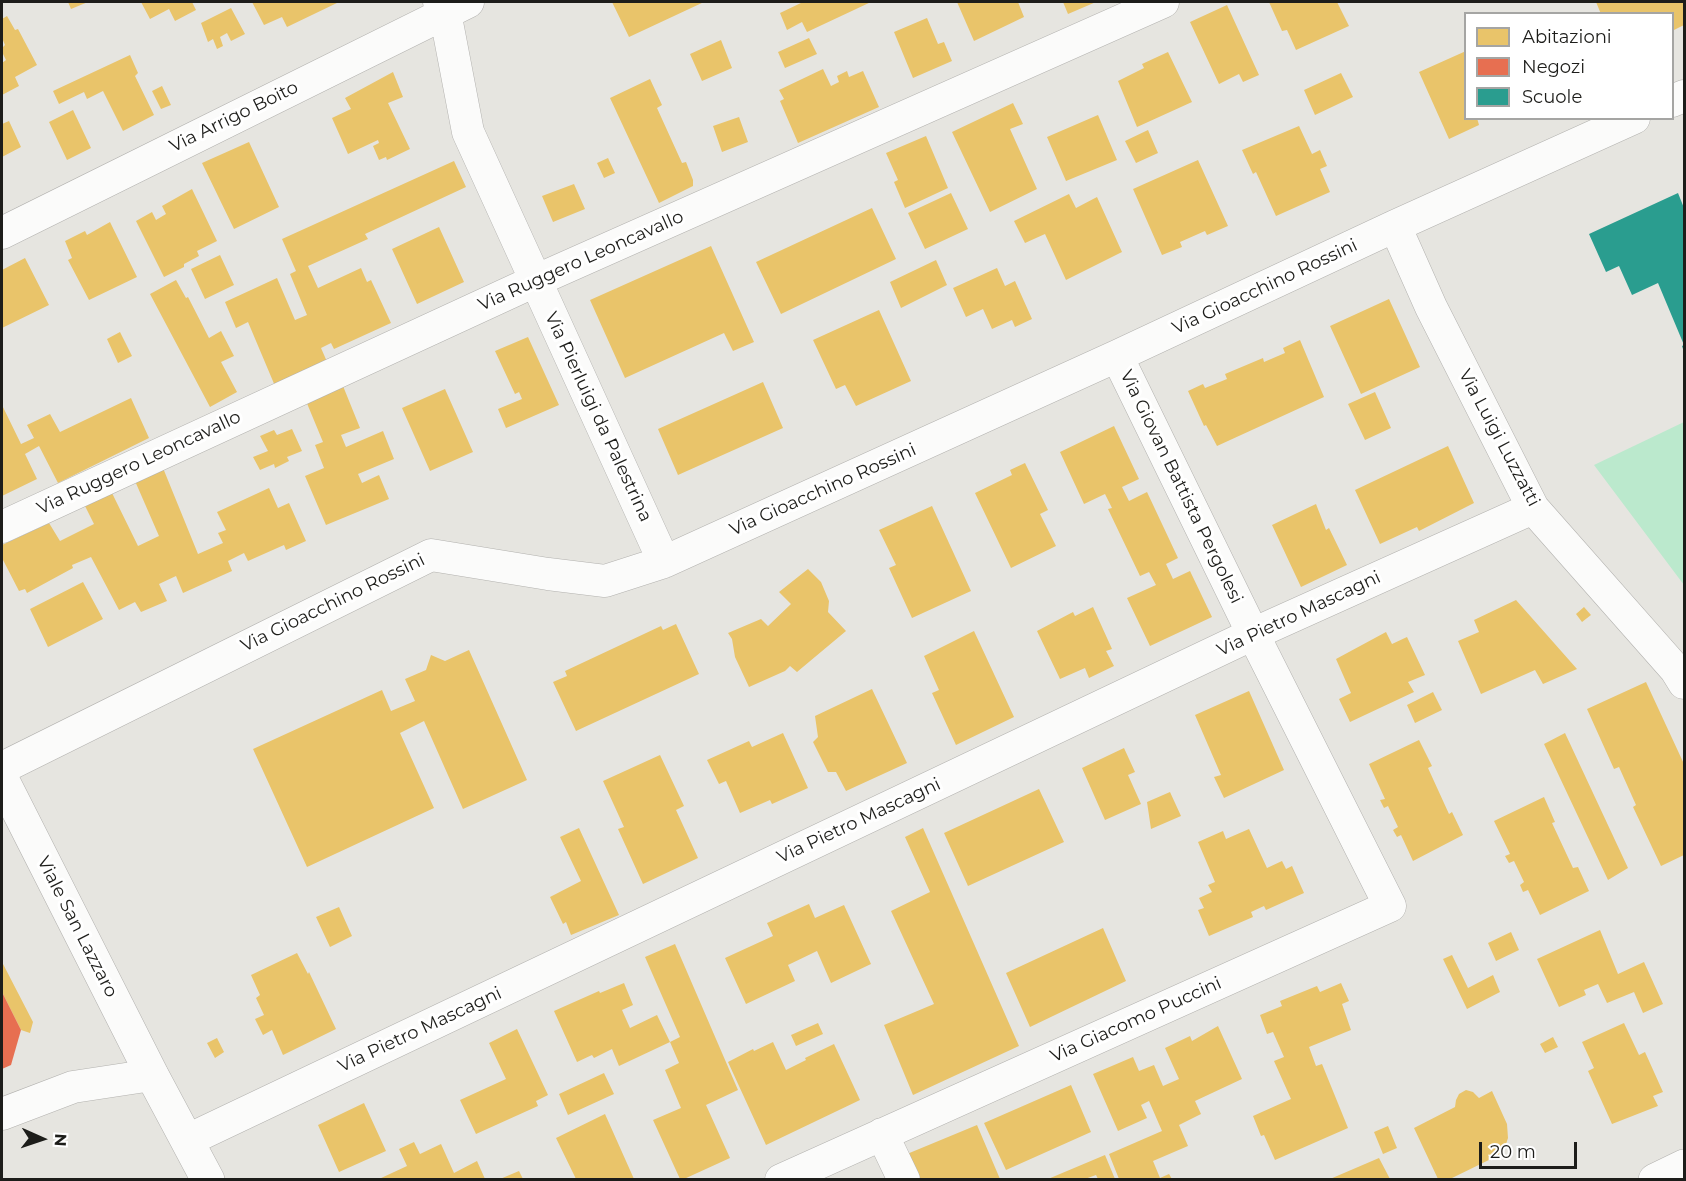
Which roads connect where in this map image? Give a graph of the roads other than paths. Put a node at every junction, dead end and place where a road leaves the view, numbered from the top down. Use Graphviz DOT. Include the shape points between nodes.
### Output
graph roads {
  1 [pos="1163,2"];
  2 [pos="450,5"];
  3 [pos="1630,120"];
  4 [pos="1395,226"];
  5 [pos="2,233"];
  6 [pos="535,280"];
  7 [pos="1117,356"];
  8 [pos="1533,508"];
  9 [pos="2,527"];
  10 [pos="664,562"];
  11 [pos="1253,634"];
  12 [pos="1682,672"];
  13 [pos="2,768"];
  14 [pos="2,779"];
  15 [pos="1390,906"];
  16 [pos="152,1075"];
  17 [pos="2,1114"];
  18 [pos="882,1134"];
  19 [pos="188,1140"];
  20 [pos="1684,1166"];
  21 [pos="208,1179"];
  22 [pos="781,1179"];
  23 [pos="904,1179"];
  24 [pos="1655,1179"];
  1 -- 6 [label="street, Via Ruggero Leoncavallo"];
  2 -- 5 [label="street, Via Arrigo Boito"];
  2 -- 6 [label="street, Via Pierluigi da Palestrina" via="468,132"];
  3 -- 4 [label="street, Via Gioacchino Rossini"];
  4 -- 7 [label="street, Via Gioacchino Rossini"];
  4 -- 8 [label="street, Via Luigi Luzzatti" via="1431,307"];
  6 -- 9 [label="street, Via Ruggero Leoncavallo"];
  6 -- 10 [label="street, Via Pierluigi da Palestrina"];
  7 -- 10 [label="street, Via Gioacchino Rossini"];
  7 -- 11 [label="street, Via Giovan Battista Pergolesi"];
  8 -- 11 [label="street, Via Pietro Mascagni"];
  8 -- 12 [label="street, Via Luigi Luzzatti"];
  10 -- 13 [label="street, Via Gioacchino Rossini" via="605,581 431,555"];
  11 -- 15 [label="street, Via Giovan Battista Pergolesi"];
  11 -- 19 [label="street, Via Pietro Mascagni"];
  14 -- 16 [label="main road, Viale San Lazzaro"];
  15 -- 18 [label="street, Via Giacomo Puccini"];
  16 -- 17 [label="street" via="73,1087"];
  16 -- 19 [label="main road, Viale San Lazzaro"];
  18 -- 22 [label="street, Via Giacomo Puccini"];
  18 -- 23 [label="street"];
  19 -- 21 [label="main road, Viale San Lazzaro"];
  20 -- 24 [label="main road"];
}
